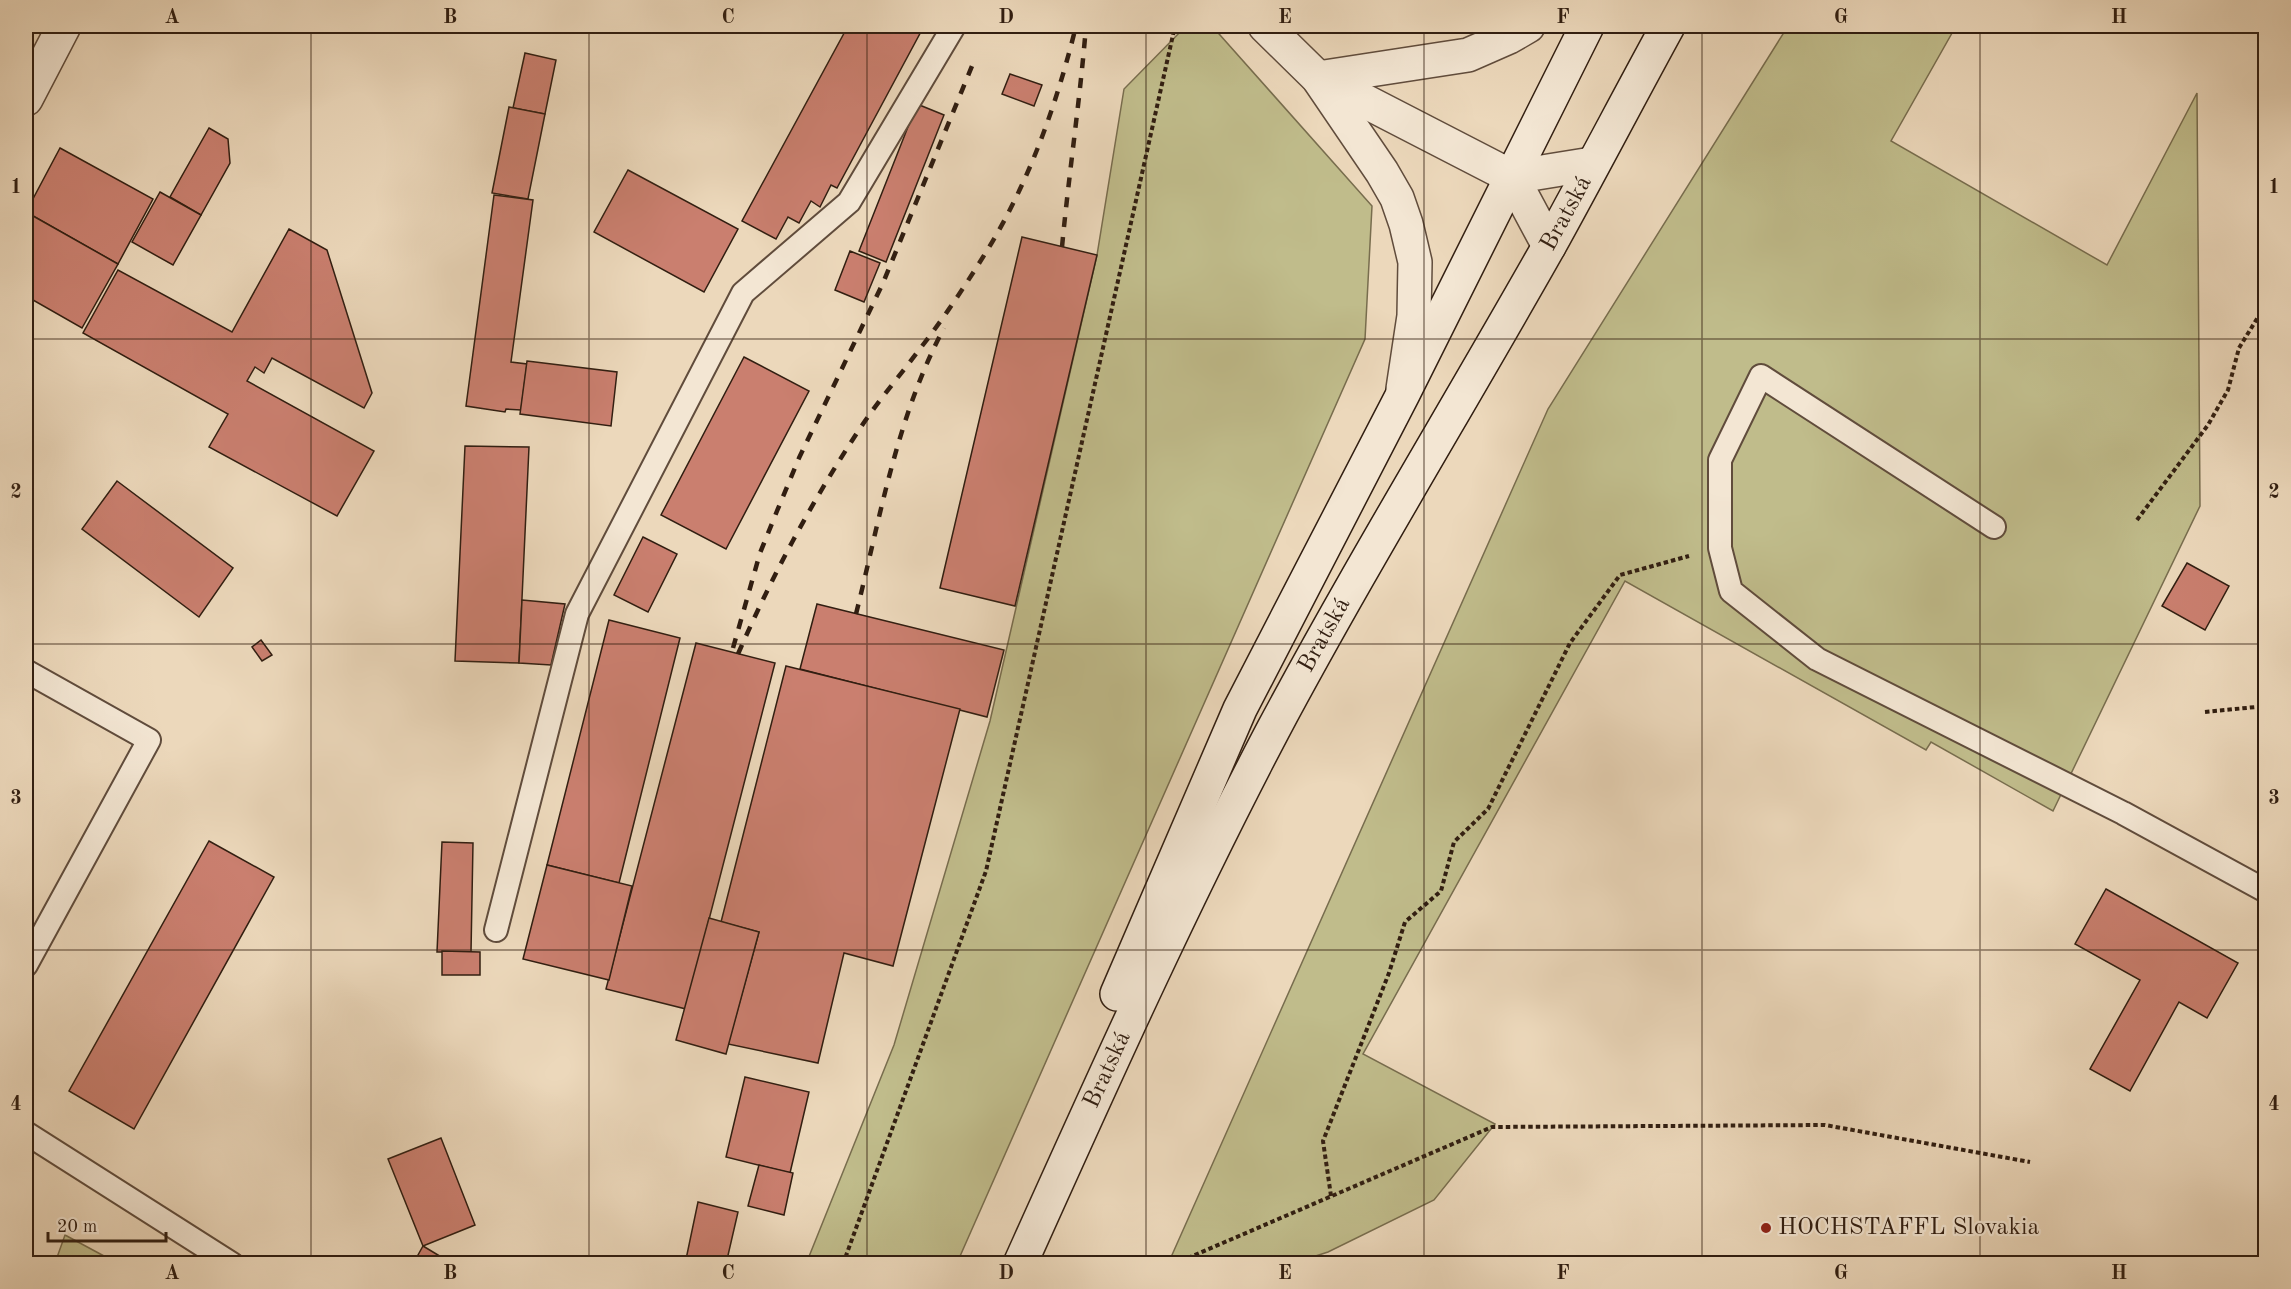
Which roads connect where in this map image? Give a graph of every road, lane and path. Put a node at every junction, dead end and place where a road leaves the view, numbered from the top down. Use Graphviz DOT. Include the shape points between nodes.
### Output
graph roads {
  1 [pos="64,26"];
  2 [pos="954,26"];
  3 [pos="1175,26"];
  4 [pos="1265,26"];
  5 [pos="1528,26"];
  6 [pos="1587,26"];
  7 [pos="1668,26"];
  8 [pos="1318,78"];
  9 [pos="26,99"];
  10 [pos="1592,164"];
  11 [pos="1512,177"];
  12 [pos="1549,246"];
  13 [pos="2265,304"];
  14 [pos="1403,394"];
  15 [pos="2137,520"];
  16 [pos="1994,527"];
  17 [pos="1720,548"];
  18 [pos="26,670"];
  19 [pos="2265,706"];
  20 [pos="2205,712"];
  21 [pos="2265,891"];
  22 [pos="496,930"];
  23 [pos="26,965"];
  24 [pos="26,1133"];
  25 [pos="2030,1162"];
  26 [pos="1331,1196"];
  27 [pos="232,1263"];
  28 [pos="843,1263"];
  29 [pos="996,1263"];
  30 [pos="1020,1263"];
  31 [pos="1174,1263"];
  1 -- 9 [label="main road"];
  2 -- 22 [label="lane" via="849,202 743,293 577,614"];
  3 -- 28 [label="path" via="986,871"];
  4 -- 8 [label="main road"];
  5 -- 8 [label="main road" via="1468,55"];
  6 -- 11 [label="main road, Bratská"];
  7 -- 10 [label="main road, Bratská"];
  8 -- 11 [label="main road"];
  8 -- 14 [label="main road" via="1397,198 1412,244 1414,316"];
  10 -- 11 [label="main road"];
  10 -- 12 [label="main road, Bratská"];
  11 -- 12 [label="main road"];
  11 -- 14 [label="main road, Bratská"];
  12 -- 30 [label="main road, Bratská" via="1269,739 1148,980"];
  13 -- 15 [label="path" via="2239,348 2228,390 2208,425"];
  14 -- 29 [label="main road, Bratská" via="1240,709"];
  16 -- 17 [label="lane" via="1761,376 1720,460"];
  17 -- 21 [label="lane" via="1731,591 1817,659 2123,813"];
  17 -- 26 [label="path" via="1620,575 1570,643 1488,809 1454,843 1442,891 1405,922 1323,1141"];
  18 -- 23 [label="lane" via="149,740"];
  19 -- 20 [label="path"];
  24 -- 27 [label="lane"];
  25 -- 26 [label="path" via="1825,1125 1492,1127"];
  26 -- 31 [label="path"];
}
